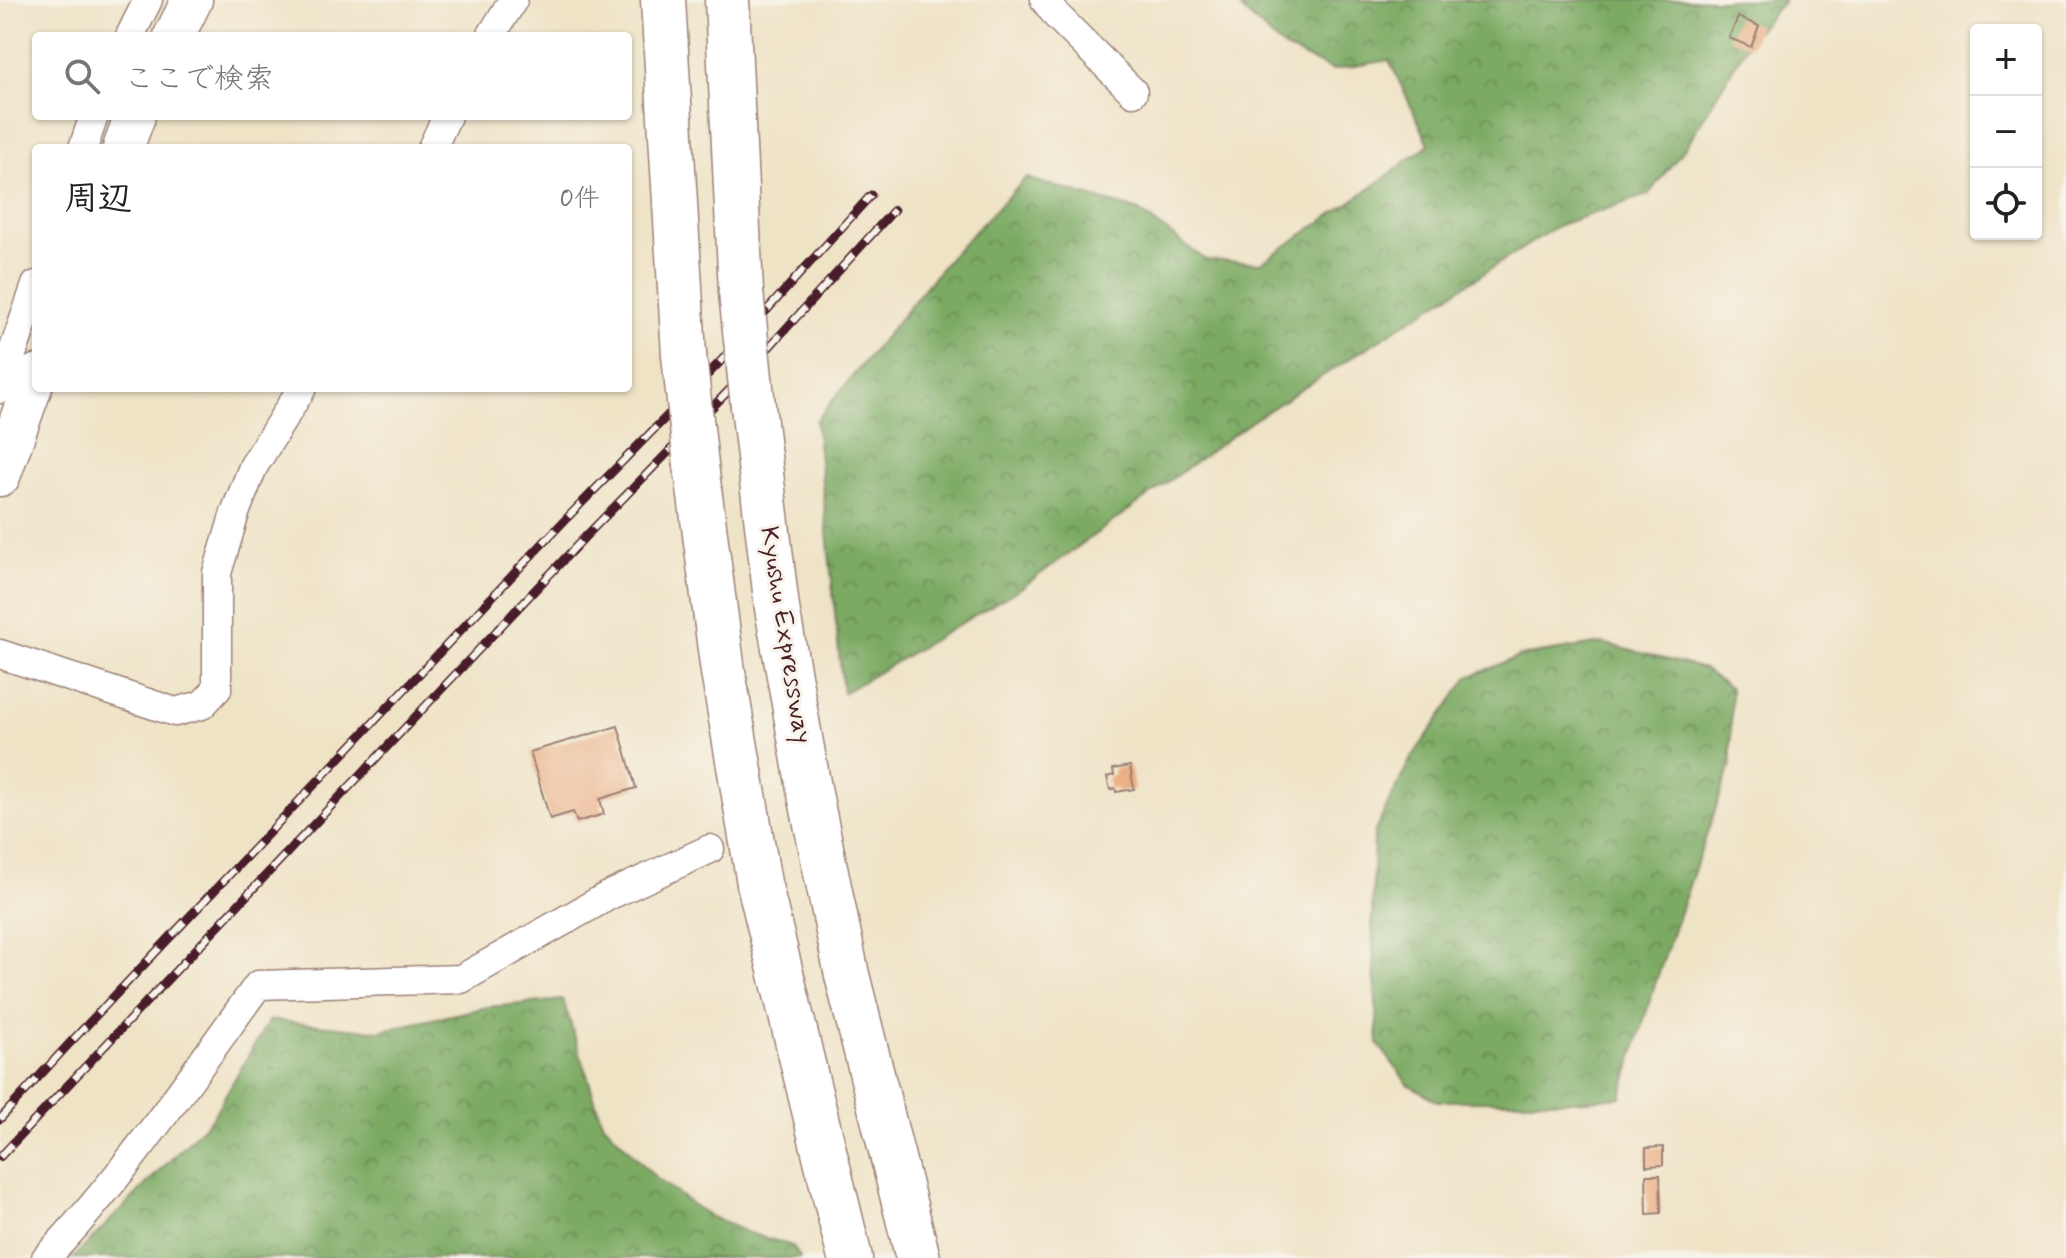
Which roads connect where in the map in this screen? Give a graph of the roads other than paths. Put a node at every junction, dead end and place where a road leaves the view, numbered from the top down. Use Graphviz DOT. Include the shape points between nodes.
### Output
graph roads {
  1 [pos="148,0"];
  2 [pos="192,0"];
  3 [pos="513,0"];
  4 [pos="663,0"];
  5 [pos="727,0"];
  6 [pos="1045,0"];
  7 [pos="132,32"];
  8 [pos="176,32"];
  9 [pos="493,32"];
  10 [pos="1133,92"];
  11 [pos="93,120"];
  12 [pos="134,120"];
  13 [pos="445,120"];
  14 [pos="84,144"];
  15 [pos="124,144"];
  16 [pos="434,144"];
  17 [pos="32,297"];
  18 [pos="32,386"];
  19 [pos="0,389"];
  20 [pos="300,392"];
  21 [pos="0,476"];
  22 [pos="0,654"];
  23 [pos="710,849"];
  24 [pos="46,1258"];
  25 [pos="850,1258"];
  26 [pos="918,1258"];
  1 -- 7 [label="street"];
  2 -- 8 [label="main road"];
  3 -- 9 [label="street"];
  4 -- 25 [label="highway, bridge" via="684,355 723,672 759,883"];
  5 -- 26 [label="highway, Kyushu Expressway, bridge" via="741,292 777,608 847,975"];
  6 -- 10 [label="street"];
  11 -- 14 [label="street"];
  12 -- 15 [label="main road"];
  13 -- 16 [label="street"];
  17 -- 19 [label="street"];
  18 -- 21 [label="main road"];
  20 -- 22 [label="street" via="253,467 235,513 217,573 217,689 202,705 175,712"];
  23 -- 24 [label="street" via="608,896 461,979 258,985 107,1188"];
}
